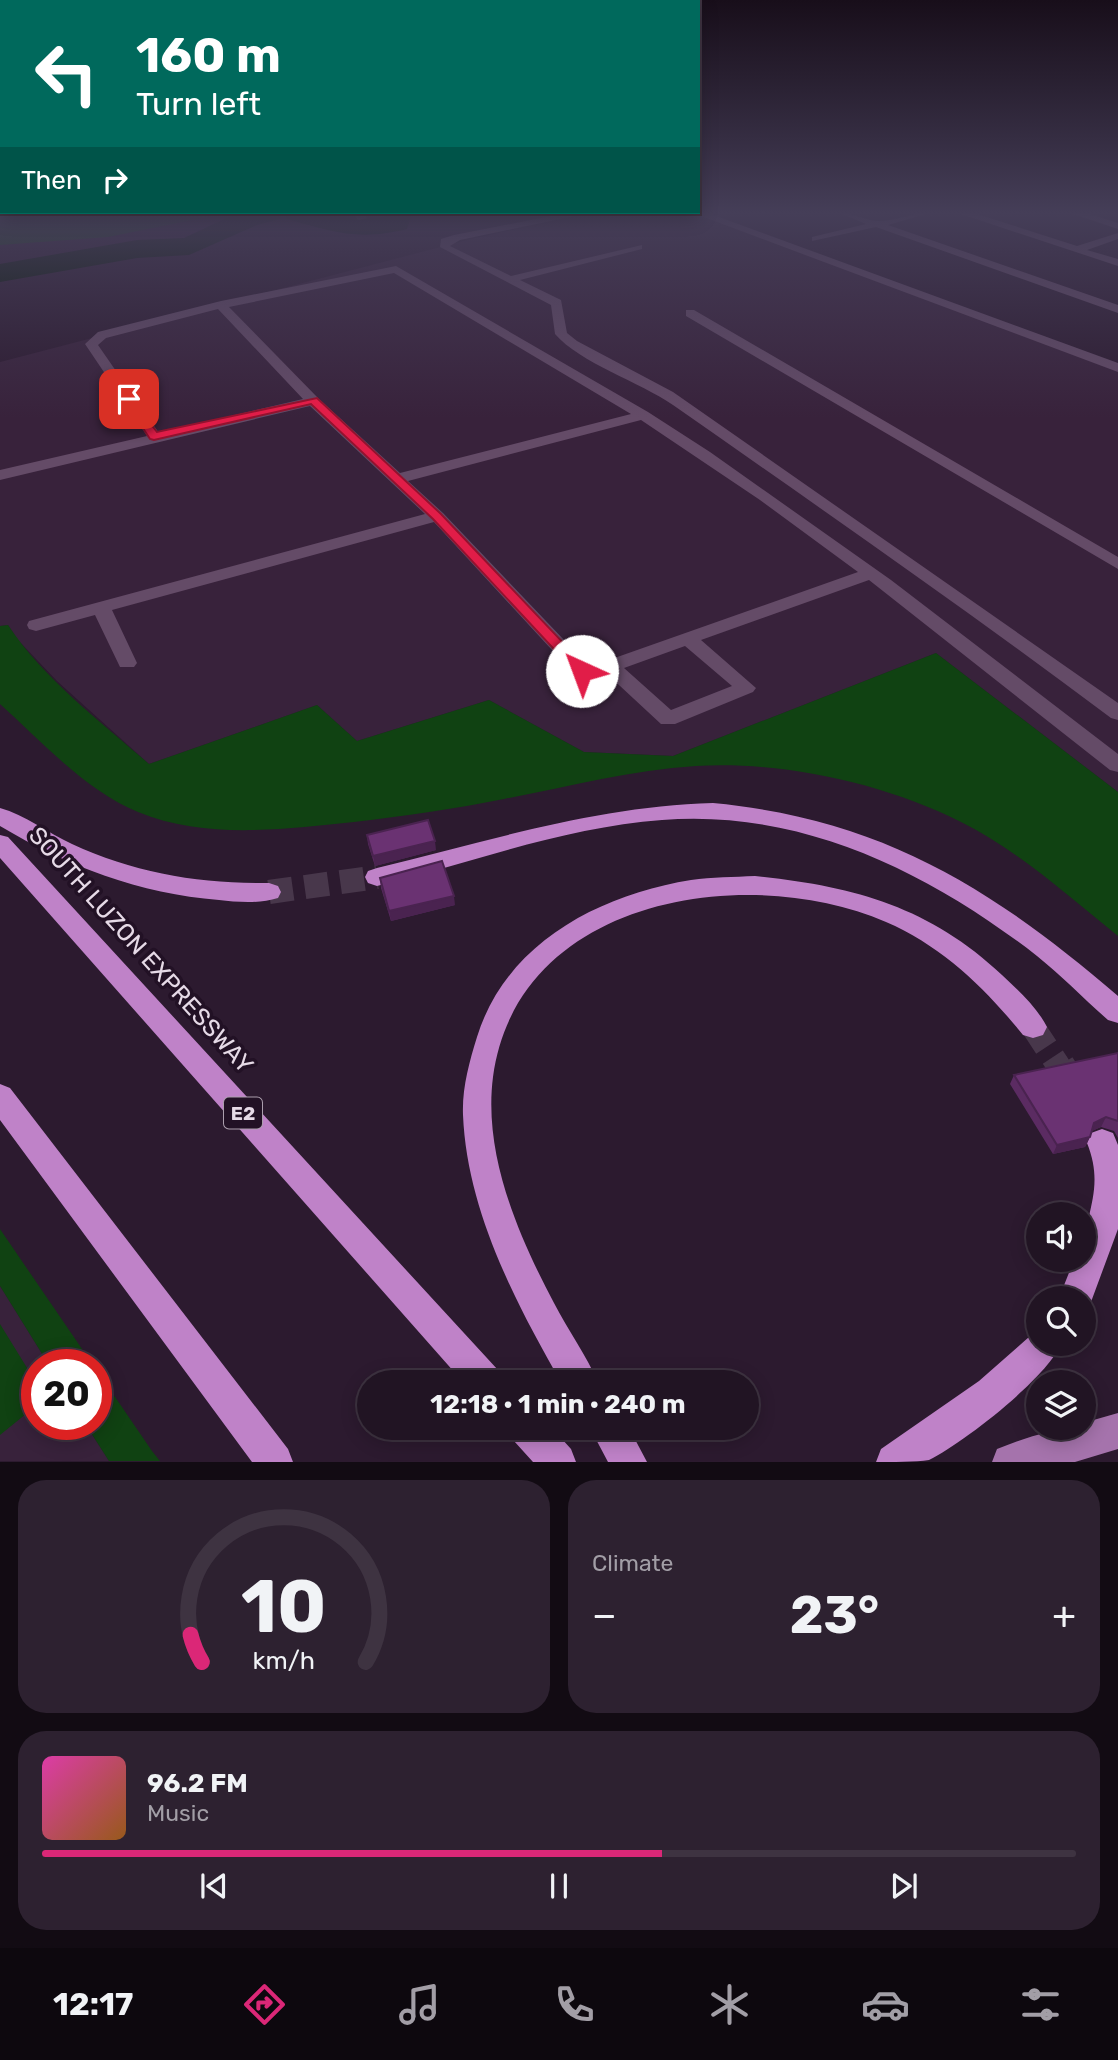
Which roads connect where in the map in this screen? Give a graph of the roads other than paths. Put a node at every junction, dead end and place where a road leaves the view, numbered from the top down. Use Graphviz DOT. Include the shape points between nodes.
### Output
graph roads {
  1 [pos="337,281"];
  2 [pos="417,281"];
  3 [pos="515,281"];
  4 [pos="883,281"];
  5 [pos="1039,281"];
  6 [pos="221,305"];
  7 [pos="1118,309"];
  8 [pos="691,313"];
  9 [pos="1118,368"];
  10 [pos="313,401"];
  11 [pos="643,415"];
  12 [pos="154,436"];
  13 [pos="0,475"];
  14 [pos="396,479"];
  15 [pos="437,516"];
  16 [pos="1118,564"];
  17 [pos="868,574"];
  18 [pos="102,607"];
  19 [pos="36,625"];
  20 [pos="687,638"];
  21 [pos="127,663"];
  22 [pos="610,666"];
  23 [pos="1118,713"];
  24 [pos="1118,765"];
  25 [pos="0,816"];
  26 [pos="0,843"];
  27 [pos="377,877"];
  28 [pos="269,892"];
  29 [pos="1117,1012"];
  30 [pos="1033,1027"];
  31 [pos="0,1097"];
  32 [pos="1111,1163"];
  33 [pos="1081,1286"];
  34 [pos="1032,1356"];
  35 [pos="475,1370"];
  36 [pos="574,1370"];
  37 [pos="1118,1431"];
  38 [pos="538,1440"];
  39 [pos="616,1440"];
  40 [pos="275,1461"];
  41 [pos="558,1461"];
  42 [pos="629,1461"];
  43 [pos="894,1461"];
  44 [pos="1010,1461"];
  1 -- 6 [label="street"];
  2 -- 11 [label="street"];
  3 -- 23 [label="street" via="557,303 561,334 573,344 668,395"];
  4 -- 9 [label="street"];
  5 -- 7 [label="street"];
  6 -- 10 [label="street"];
  6 -- 12 [label="street" via="102,335 91,344"];
  8 -- 16 [label="street"];
  10 -- 12 [label="street"];
  10 -- 14 [label="street"];
  11 -- 14 [label="street"];
  11 -- 17 [label="street"];
  12 -- 13 [label="street"];
  14 -- 15 [label="street"];
  15 -- 18 [label="street"];
  15 -- 22 [label="street" via="582,671"];
  17 -- 20 [label="street"];
  17 -- 24 [label="street"];
  18 -- 19 [label="street"];
  18 -- 21 [label="street"];
  20 -- 22 [label="street"];
  20 -- 22 [label="street" via="746,688 668,719"];
  25 -- 28 [label="highway" via="42,840 118,872 176,887"];
  26 -- 35 [label="highway, SOUTH LUZON EXPRESSWAY / E2"];
  27 -- 29 [label="highway" via="559,829 629,816 702,810 785,819 874,848 962,891 1046,949"];
  30 -- 36 [label="highway" via="991,979 936,937 874,906 812,891 691,888 594,917 552,945 514,986 494,1021 479,1078 477,1112 501,1217 529,1287"];
  31 -- 40 [label="highway"];
  32 -- 33 [label="highway" via="1106,1219"];
  34 -- 43 [label="highway" via="968,1412"];
  37 -- 44 [label="main road"];
  38 -- 41 [label="highway"];
  39 -- 42 [label="highway"];
}
